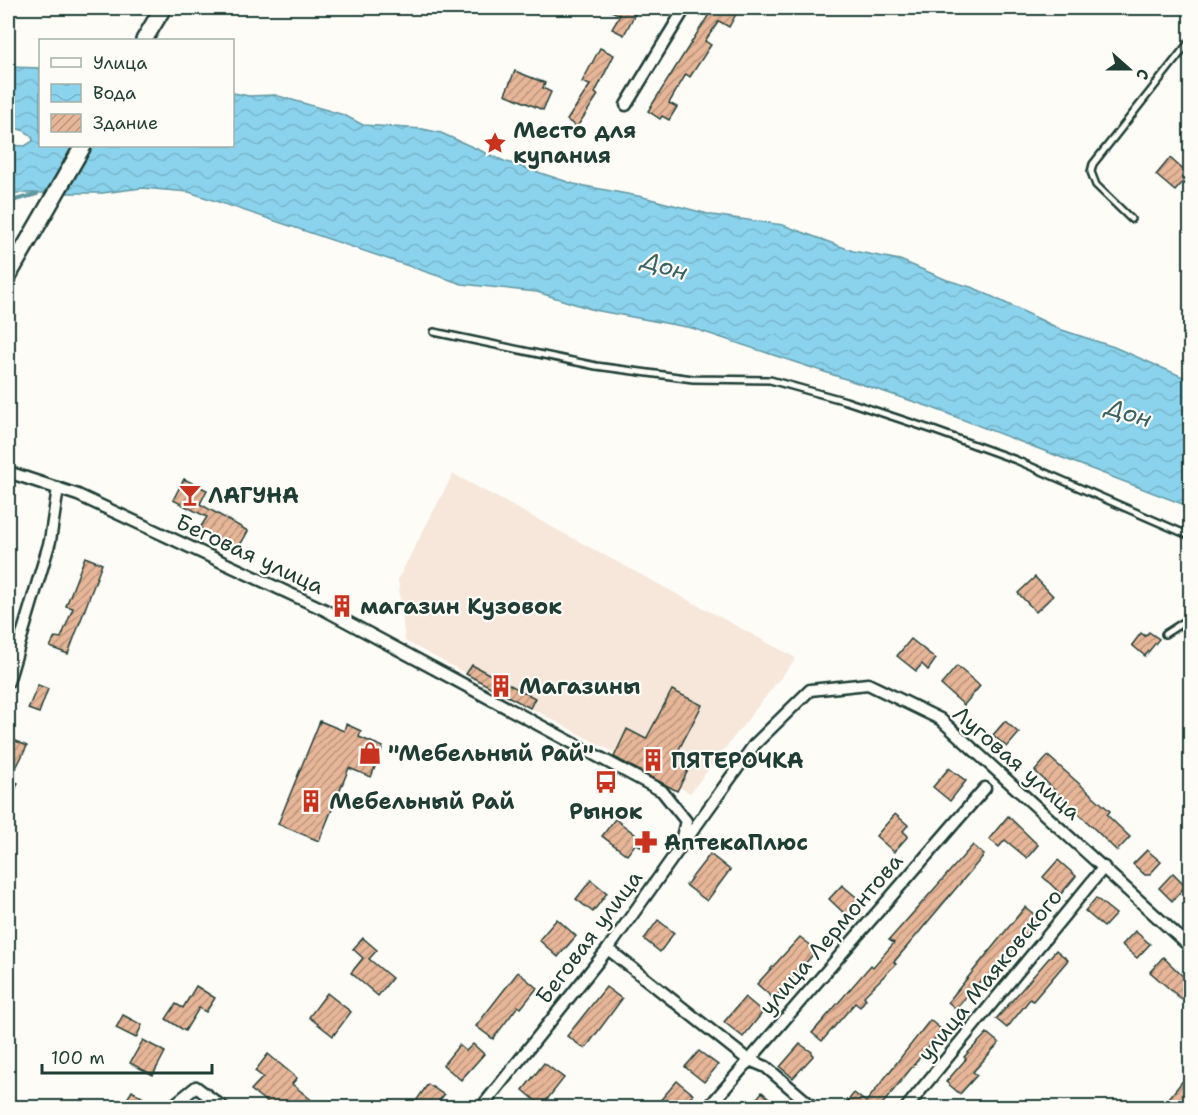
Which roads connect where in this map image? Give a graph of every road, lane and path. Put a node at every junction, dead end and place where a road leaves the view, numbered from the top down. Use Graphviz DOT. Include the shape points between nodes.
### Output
graph roads {
  1 [pos="163,8"];
  2 [pos="685,8"];
  3 [pos="145,39"];
  4 [pos="1191,41"];
  5 [pos="626,105"];
  6 [pos="82,147"];
  7 [pos="1131,219"];
  8 [pos="8,276"];
  9 [pos="434,332"];
  10 [pos="8,472"];
  11 [pos="58,488"];
  12 [pos="1191,536"];
  13 [pos="1191,618"];
  14 [pos="1165,634"];
  15 [pos="8,682"];
  16 [pos="985,788"];
  17 [pos="679,849"];
  18 [pos="1104,867"];
  19 [pos="1191,947"];
  20 [pos="608,950"];
  21 [pos="747,1059"];
  22 [pos="170,1107"];
  23 [pos="224,1107"];
  24 [pos="481,1107"];
  25 [pos="708,1107"];
  26 [pos="814,1107"];
  27 [pos="906,1107"];
  1 -- 3 [label="main road"];
  2 -- 5 [label="street"];
  4 -- 7 [label="lane" via="1090,172 1096,185"];
  6 -- 8 [label="main road"];
  9 -- 12 [label="lane" via="596,366 693,379 770,380 846,400 1016,460"];
  10 -- 11 [label="street, Беговая улица"];
  11 -- 15 [label="street" via="50,541"];
  11 -- 17 [label="street, Беговая улица" via="325,610 662,791 686,821"];
  13 -- 14 [label="lane"];
  16 -- 21 [label="street, улица Лермонтова"];
  17 -- 18 [label="street, Луговая улица" via="754,746 810,690 868,684 940,719"];
  17 -- 20 [label="street, Беговая улица"];
  18 -- 19 [label="street, Луговая улица"];
  18 -- 27 [label="street, улица Маяковского"];
  20 -- 21 [label="street"];
  20 -- 24 [label="street, Беговая улица"];
  21 -- 25 [label="street, улица Лермонтова"];
  21 -- 26 [label="street" via="766,1066"];
  22 -- 23 [label="street" via="196,1087"];
}
